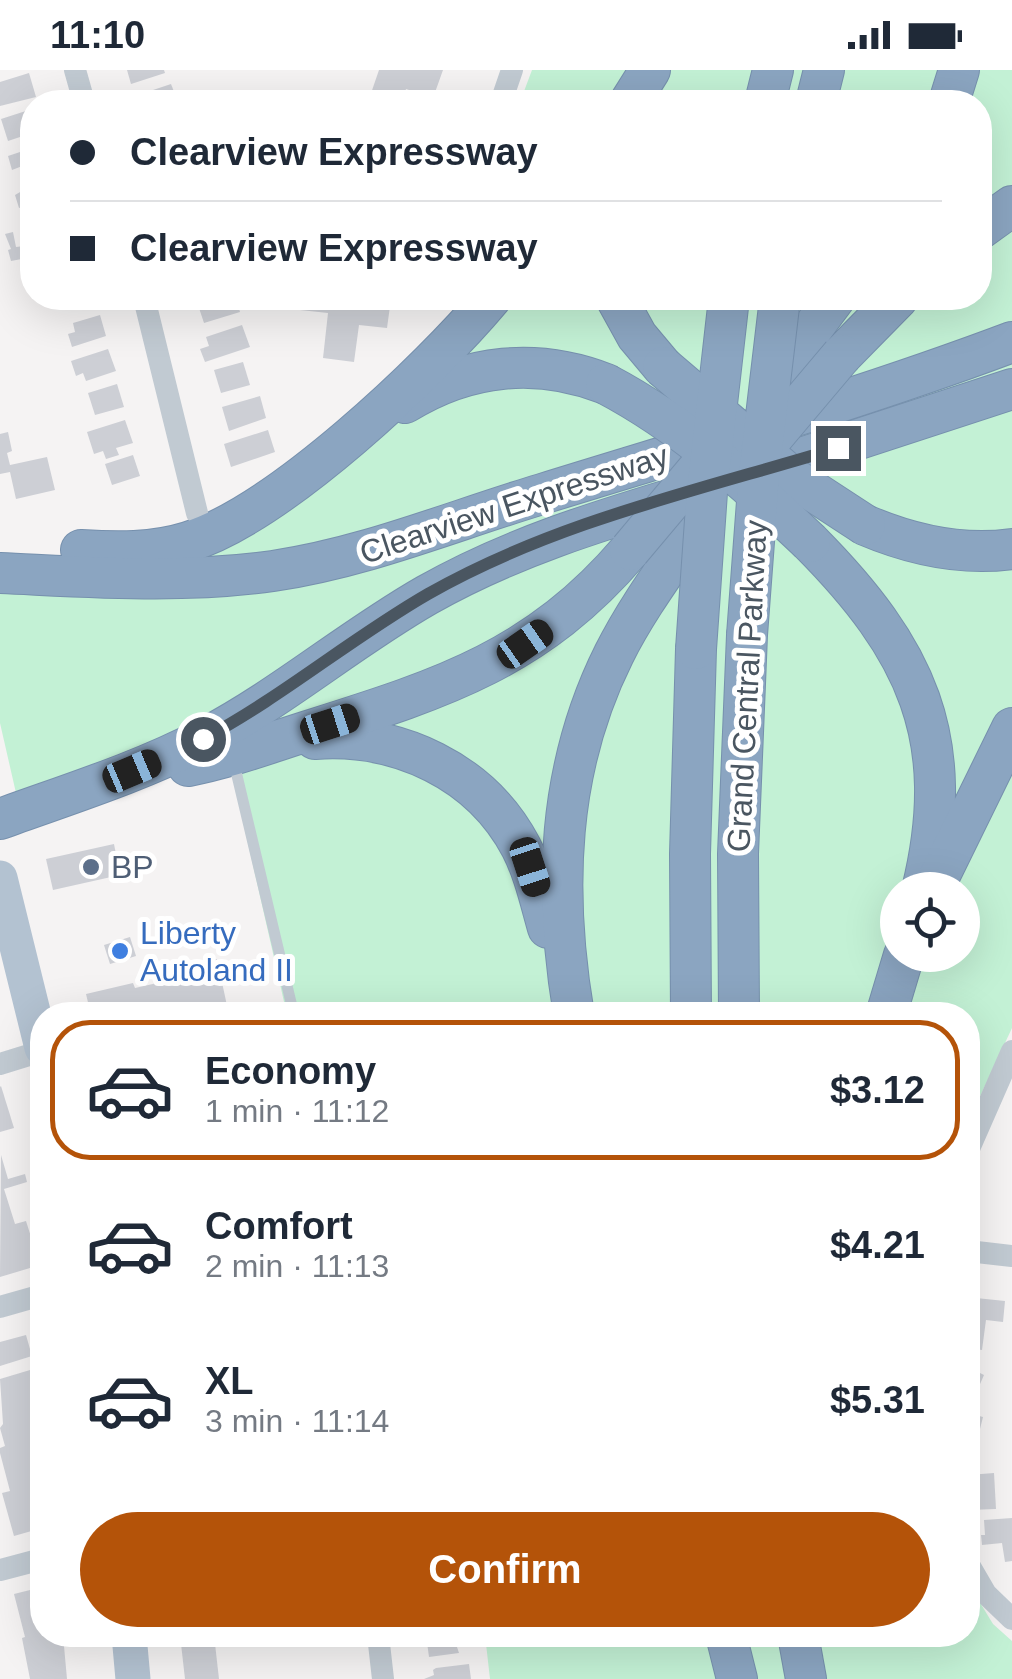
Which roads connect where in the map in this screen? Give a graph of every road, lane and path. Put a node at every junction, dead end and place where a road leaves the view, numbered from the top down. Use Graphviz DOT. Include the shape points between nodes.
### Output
graph roads {
  1 [pos="147,310"];
  2 [pos="480,310"];
  3 [pos="623,310"];
  4 [pos="728,310"];
  5 [pos="779,310"];
  6 [pos="827,310"];
  7 [pos="886,310"];
  8 [pos="1012,342"];
  9 [pos="1012,389"];
  10 [pos="293,482"];
  11 [pos="197,514"];
  12 [pos="0,546"];
  13 [pos="1012,548"];
  14 [pos="0,574"];
  15 [pos="1012,728"];
  16 [pos="232,754"];
  17 [pos="132,771"];
  18 [pos="0,819"];
  19 [pos="926,872"];
  20 [pos="942,872"];
  21 [pos="0,878"];
  22 [pos="900,972"];
  23 [pos="30,1002"];
  24 [pos="291,1002"];
  25 [pos="568,1002"];
  26 [pos="571,1002"];
  27 [pos="691,1002"];
  28 [pos="739,1002"];
  29 [pos="890,1002"];
  30 [pos="1012,1052"];
  31 [pos="30,1054"];
  32 [pos="0,1064"];
  33 [pos="980,1124"];
  34 [pos="980,1252"];
  35 [pos="1012,1256"];
  36 [pos="30,1298"];
  37 [pos="0,1307"];
  38 [pos="30,1562"];
  39 [pos="0,1570"];
  40 [pos="980,1584"];
  41 [pos="1012,1620"];
  42 [pos="129,1647"];
  43 [pos="379,1647"];
  44 [pos="729,1647"];
  45 [pos="751,1647"];
  46 [pos="800,1647"];
  47 [pos="815,1647"];
  48 [pos="133,1679"];
  49 [pos="383,1679"];
  50 [pos="737,1679"];
  51 [pos="756,1679"];
  52 [pos="806,1679"];
  53 [pos="818,1679"];
  1 -- 11 [label="street"];
  2 -- 10 [label="highway"];
  3 -- 13 [label="highway, bridge" via="662,367 793,478 865,525 944,549"];
  4 -- 27 [label="highway, Grand Central Parkway, bridge" via="696,649"];
  5 -- 28 [label="highway, Grand Central Parkway, bridge" via="746,635"];
  6 -- 16 [label="highway, bridge" via="630,550 569,612 496,662 428,692"];
  7 -- 26 [label="highway, bridge" via="693,530 614,654 578,750 564,822 561,879"];
  8 -- 14 [label="highway, Clearview Expressway" via="338,559 210,578"];
  9 -- 17 [label="highway, Clearview Expressway" via="521,549 428,594 247,716"];
  10 -- 12 [label="highway" via="225,526 169,547 122,552"];
  10 -- 19 [label="highway, bridge" via="404,403 458,376 547,368 606,384 645,406 810,542 887,630 923,708 932,753 935,796"];
  15 -- 20 [label="highway"];
  16 -- 17 [label="highway" via="192,766"];
  16 -- 24 [label="lane"];
  16 -- 25 [label="highway" via="309,739 373,741 425,756 472,787 512,831 530,867"];
  17 -- 18 [label="highway, Clearview Expressway"];
  21 -- 23 [label="main road"];
  22 -- 29 [label="highway"];
  30 -- 33 [label="street"];
  31 -- 32 [label="street"];
  34 -- 35 [label="street"];
  36 -- 37 [label="street"];
  38 -- 39 [label="street"];
  40 -- 41 [label="street"];
  42 -- 48 [label="main road"];
  43 -- 49 [label="street"];
  44 -- 50 [label="highway"];
  45 -- 51 [label="highway"];
  46 -- 52 [label="highway"];
  47 -- 53 [label="highway"];
}
